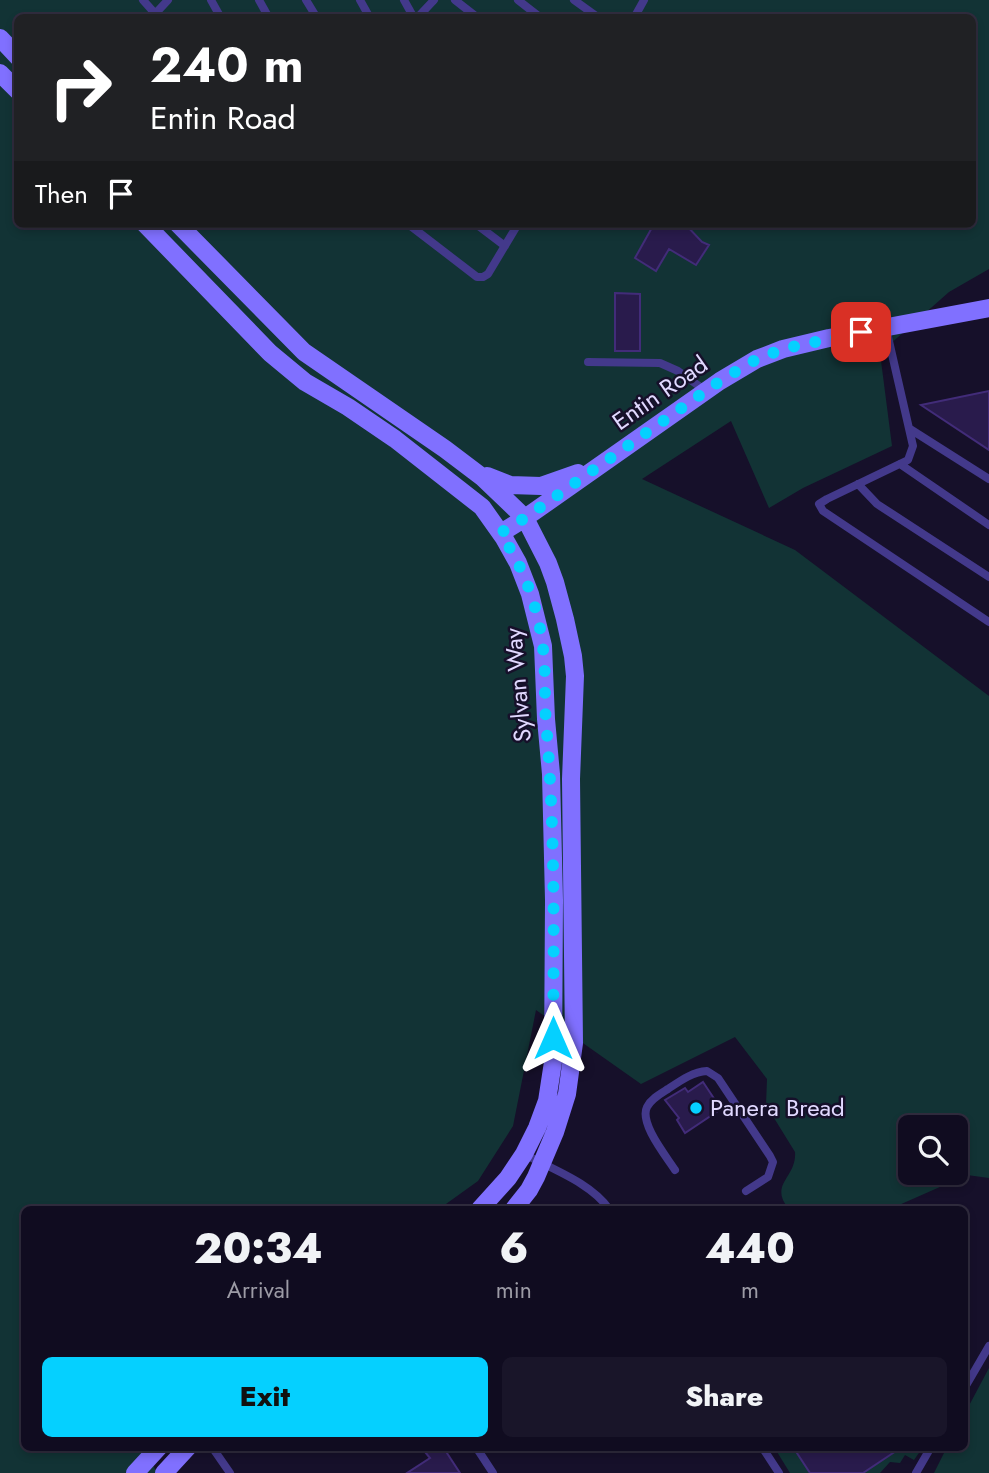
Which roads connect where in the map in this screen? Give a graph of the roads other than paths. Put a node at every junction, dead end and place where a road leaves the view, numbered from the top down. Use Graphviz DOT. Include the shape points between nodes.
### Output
graph roads {
  1 [pos="143,0"];
  2 [pos="433,0"];
  3 [pos="455,0"];
  4 [pos="518,0"];
  5 [pos="574,0"];
  6 [pos="155,14"];
  7 [pos="420,14"];
  8 [pos="473,14"];
  9 [pos="536,14"];
  10 [pos="593,14"];
  11 [pos="0,38"];
  12 [pos="14,53"];
  13 [pos="0,73"];
  14 [pos="14,87"];
  15 [pos="153,228"];
  16 [pos="182,228"];
  17 [pos="413,228"];
  18 [pos="482,228"];
  19 [pos="516,228"];
  20 [pos="505,246"];
  21 [pos="989,308"];
  22 [pos="886,328"];
  23 [pos="588,362"];
  24 [pos="706,391"];
  25 [pos="910,429"];
  26 [pos="900,464"];
  27 [pos="598,467"];
  28 [pos="470,468"];
  29 [pos="989,479"];
  30 [pos="858,484"];
  31 [pos="525,518"];
  32 [pos="989,525"];
  33 [pos="500,533"];
  34 [pos="989,577"];
  35 [pos="989,622"];
  36 [pos="573,917"];
  37 [pos="554,918"];
  38 [pos="747,1122"];
  39 [pos="738,1128"];
  40 [pos="524,1154"];
  41 [pos="543,1164"];
  42 [pos="675,1170"];
  43 [pos="746,1191"];
  44 [pos="483,1206"];
  45 [pos="516,1206"];
  46 [pos="608,1206"];
  47 [pos="989,1346"];
  48 [pos="968,1383"];
  49 [pos="155,1451"];
  50 [pos="184,1451"];
  51 [pos="215,1451"];
  52 [pos="479,1451"];
  53 [pos="765,1451"];
  54 [pos="929,1451"];
  55 [pos="135,1473"];
  56 [pos="164,1473"];
  57 [pos="230,1473"];
  58 [pos="493,1473"];
  59 [pos="779,1473"];
  60 [pos="916,1473"];
  1 -- 6 [label="lane"];
  2 -- 7 [label="lane"];
  3 -- 8 [label="lane"];
  4 -- 9 [label="lane"];
  5 -- 10 [label="lane"];
  11 -- 12 [label="street"];
  13 -- 14 [label="street"];
  15 -- 33 [label="street, Sylvan Way" via="270,353 305,382 396,439 443,475 482,507"];
  16 -- 28 [label="street, Sylvan Way" via="304,352"];
  17 -- 20 [label="lane" via="477,277 488,274"];
  18 -- 20 [label="lane"];
  19 -- 20 [label="lane"];
  21 -- 22 [label="street, Entin Road"];
  22 -- 24 [label="street, Entin Road" via="783,349 757,359"];
  22 -- 25 [label="lane"];
  23 -- 24 [label="lane" via="660,363"];
  24 -- 27 [label="street, Entin Road"];
  25 -- 26 [label="lane" via="913,446 908,460"];
  25 -- 29 [label="lane"];
  26 -- 30 [label="lane"];
  26 -- 32 [label="lane"];
  27 -- 28 [label="street" via="541,486 510,485"];
  27 -- 31 [label="street, Entin Road"];
  28 -- 31 [label="street, Sylvan Way"];
  30 -- 34 [label="lane" via="877,504"];
  30 -- 35 [label="lane" via="819,504 823,511"];
  31 -- 33 [label="street, Entin Road"];
  31 -- 36 [label="street, Sylvan Way" via="548,563 573,656"];
  33 -- 37 [label="street, Sylvan Way" via="530,594 543,646"];
  36 -- 37 [label="street"];
  36 -- 41 [label="street, Sylvan Way" via="572,1062 567,1094"];
  37 -- 40 [label="street, Sylvan Way" via="553,1062 547,1101"];
  38 -- 39 [label="lane"];
  38 -- 42 [label="lane" via="718,1077 707,1071 694,1073 665,1091 648,1105 646,1121"];
  38 -- 43 [label="lane" via="773,1162 768,1177"];
  40 -- 41 [label="lane"];
  40 -- 44 [label="street, Sylvan Way"];
  41 -- 45 [label="street, Sylvan Way"];
  41 -- 46 [label="lane" via="590,1189"];
  47 -- 48 [label="lane"];
  49 -- 55 [label="street"];
  50 -- 56 [label="street"];
  51 -- 57 [label="lane"];
  52 -- 58 [label="lane"];
  53 -- 59 [label="lane"];
  54 -- 60 [label="lane"];
}
